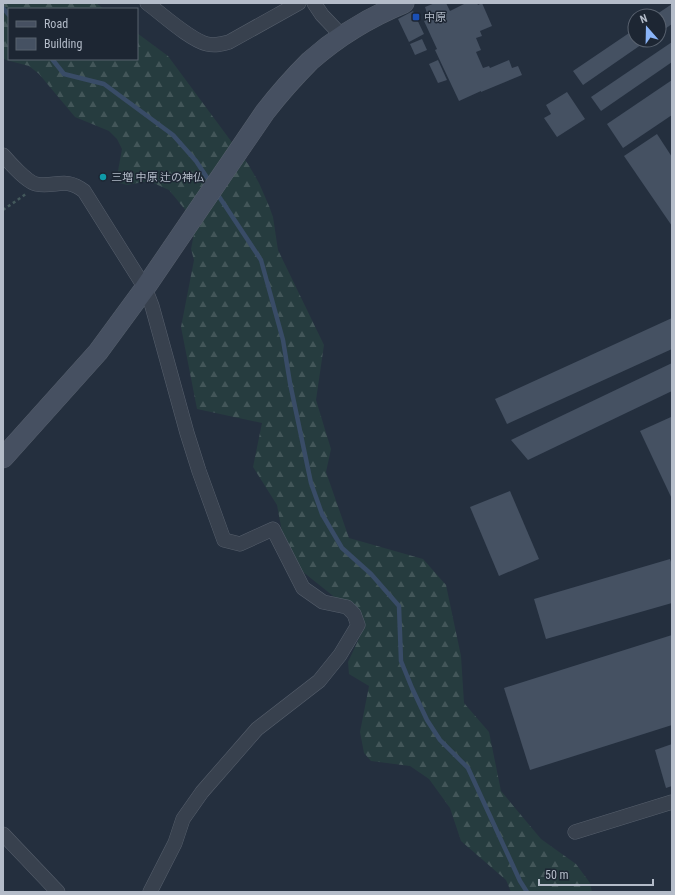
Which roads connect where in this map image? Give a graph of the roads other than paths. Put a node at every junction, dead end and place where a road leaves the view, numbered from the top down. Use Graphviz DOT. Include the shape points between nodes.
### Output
graph roads {
  1 [pos="147,3"];
  2 [pos="299,3"];
  3 [pos="314,3"];
  4 [pos="404,3"];
  5 [pos="343,37"];
  6 [pos="3,154"];
  7 [pos="145,288"];
  8 [pos="3,458"];
  9 [pos="672,802"];
  10 [pos="575,832"];
  11 [pos="3,834"];
  12 [pos="58,892"];
  13 [pos="150,892"];
  1 -- 2 [label="street" via="192,36 208,44 218,45 229,42"];
  3 -- 5 [label="street"];
  4 -- 5 [label="street"];
  5 -- 7 [label="street" via="296,75 265,112"];
  6 -- 7 [label="street" via="35,184 69,183 84,191"];
  7 -- 8 [label="street" via="98,352"];
  7 -- 13 [label="street" via="187,433 224,540 240,544 273,529 303,588 322,602 347,607 354,614 358,625 340,655 319,681 257,729 202,792 183,819 175,843"];
  9 -- 10 [label="street"];
  11 -- 12 [label="street"];
}
